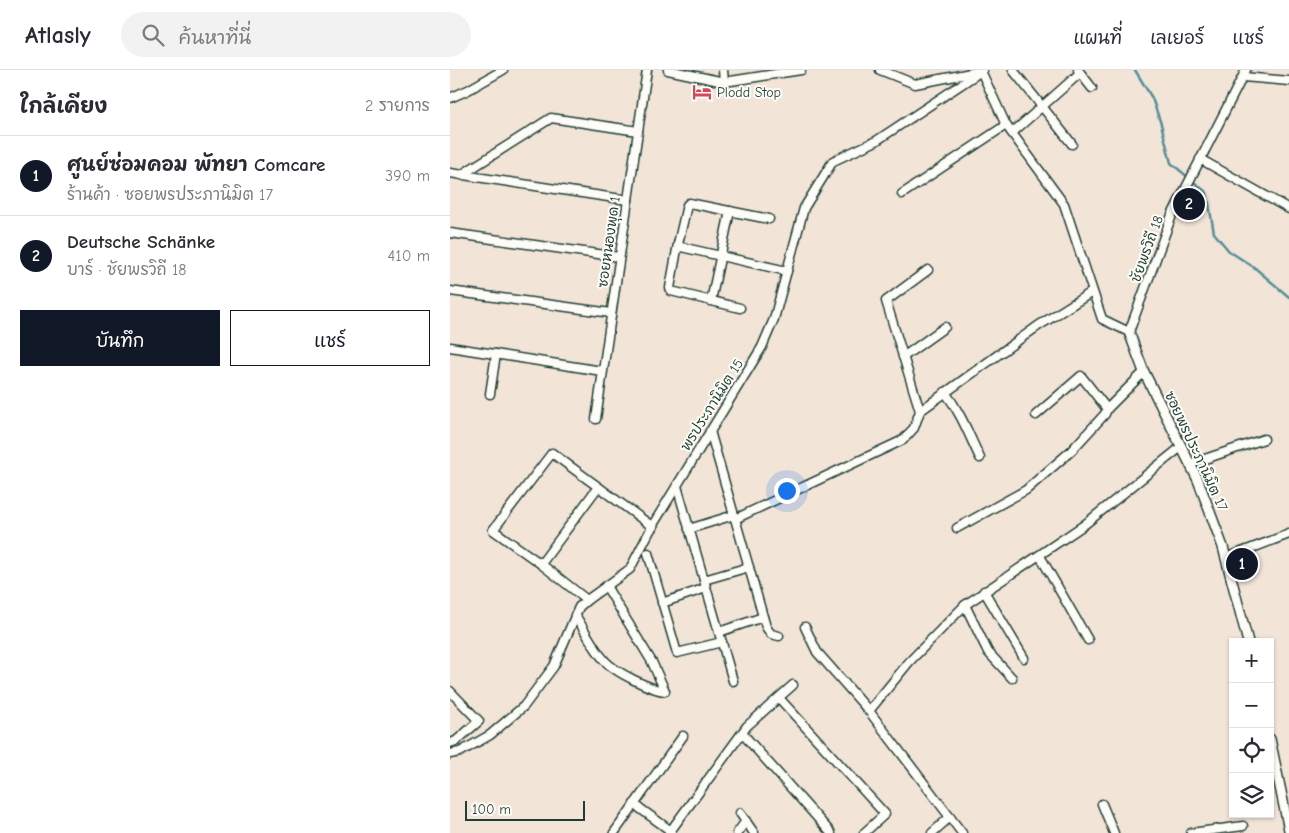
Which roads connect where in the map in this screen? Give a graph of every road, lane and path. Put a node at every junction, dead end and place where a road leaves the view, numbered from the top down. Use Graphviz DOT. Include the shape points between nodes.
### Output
graph roads {
  1 [pos="503,70"];
  2 [pos="647,70"];
  3 [pos="668,70"];
  4 [pos="723,70"];
  5 [pos="800,70"];
  6 [pos="880,70"];
  7 [pos="982,70"];
  8 [pos="1013,70"];
  9 [pos="1079,72"];
  10 [pos="1245,74"];
  11 [pos="1289,81"];
  12 [pos="724,82"];
  13 [pos="1092,88"];
  14 [pos="450,98"];
  15 [pos="1042,106"];
  16 [pos="1006,125"];
  17 [pos="638,131"];
  18 [pos="1012,133"];
  19 [pos="1072,144"];
  20 [pos="1200,159"];
  21 [pos="450,173"];
  22 [pos="461,175"];
  23 [pos="902,194"];
  24 [pos="628,200"];
  25 [pos="1289,209"];
  26 [pos="730,211"];
  27 [pos="769,219"];
  28 [pos="450,234"];
  29 [pos="678,244"];
  30 [pos="620,256"];
  31 [pos="720,256"];
  32 [pos="928,270"];
  33 [pos="786,271"];
  34 [pos="450,291"];
  35 [pos="1092,292"];
  36 [pos="711,301"];
  37 [pos="740,308"];
  38 [pos="611,313"];
  39 [pos="945,327"];
  40 [pos="1130,332"];
  41 [pos="450,347"];
  42 [pos="496,354"];
  43 [pos="903,357"];
  44 [pos="602,371"];
  45 [pos="1144,372"];
  46 [pos="945,392"];
  47 [pos="490,394"];
  48 [pos="1107,410"];
  49 [pos="920,411"];
  50 [pos="1036,416"];
  51 [pos="596,418"];
  52 [pos="710,431"];
  53 [pos="1264,439"];
  54 [pos="1181,447"];
  55 [pos="980,458"];
  56 [pos="1190,464"];
  57 [pos="677,486"];
  58 [pos="598,487"];
  59 [pos="735,517"];
  60 [pos="653,527"];
  61 [pos="957,528"];
  62 [pos="689,529"];
  63 [pos="1289,534"];
  64 [pos="648,553"];
  65 [pos="1040,556"];
  66 [pos="1226,558"];
  67 [pos="541,564"];
  68 [pos="749,567"];
  69 [pos="705,584"];
  70 [pos="606,586"];
  71 [pos="984,591"];
  72 [pos="587,600"];
  73 [pos="662,603"];
  74 [pos="965,605"];
  75 [pos="575,615"];
  76 [pos="763,617"];
  77 [pos="805,627"];
  78 [pos="719,632"];
  79 [pos="779,636"];
  80 [pos="1247,638"];
  81 [pos="1088,640"];
  82 [pos="722,642"];
  83 [pos="1024,658"];
  84 [pos="1012,678"];
  85 [pos="733,682"];
  86 [pos="793,685"];
  87 [pos="450,692"];
  88 [pos="780,698"];
  89 [pos="869,711"];
  90 [pos="742,733"];
  91 [pos="683,736"];
  92 [pos="450,742"];
  93 [pos="450,754"];
  94 [pos="1274,758"];
  95 [pos="634,804"];
  96 [pos="1102,804"];
  97 [pos="740,814"];
  98 [pos="950,817"];
  99 [pos="746,821"];
  100 [pos="1243,826"];
  101 [pos="1289,830"];
  102 [pos="670,832"];
  103 [pos="614,833"];
  104 [pos="737,833"];
  105 [pos="754,833"];
  106 [pos="831,833"];
  107 [pos="864,833"];
  108 [pos="932,833"];
  109 [pos="962,833"];
  110 [pos="1114,833"];
  111 [pos="1191,833"];
  1 -- 14 [label="street"];
  2 -- 17 [label="street, ซอยหนองพุด 1"];
  3 -- 12 [label="street"];
  4 -- 12 [label="street"];
  5 -- 12 [label="street"];
  6 -- 7 [label="street" via="915,84"];
  7 -- 16 [label="street"];
  7 -- 33 [label="street, พรประภานิมิต 15" via="876,141 833,161 804,208"];
  8 -- 15 [label="street"];
  9 -- 13 [label="street"];
  9 -- 15 [label="street"];
  10 -- 11 [label="street"];
  10 -- 20 [label="street, ชัยพรวิถี 18"];
  15 -- 18 [label="street"];
  15 -- 19 [label="street"];
  16 -- 18 [label="street"];
  16 -- 23 [label="street"];
  17 -- 22 [label="street" via="550,118"];
  17 -- 24 [label="street, ซอยหนองพุด 1"];
  18 -- 35 [label="street" via="1064,204"];
  20 -- 25 [label="street"];
  20 -- 40 [label="street, ชัยพรวิถี 18" via="1172,216"];
  21 -- 22 [label="street"];
  22 -- 24 [label="street"];
  24 -- 30 [label="street, ซอยหนองพุด 1"];
  26 -- 27 [label="street"];
  26 -- 29 [label="street" via="687,204"];
  26 -- 31 [label="street"];
  28 -- 30 [label="street"];
  29 -- 31 [label="street"];
  29 -- 36 [label="street" via="670,290"];
  30 -- 38 [label="street, ซอยหนองพุด 1"];
  31 -- 33 [label="street"];
  31 -- 36 [label="street"];
  32 -- 43 [label="street" via="886,301"];
  33 -- 52 [label="street, พรประภานิมิต 15" via="774,319 762,347"];
  34 -- 38 [label="street"];
  35 -- 40 [label="street" via="1102,319"];
  35 -- 46 [label="street"];
  36 -- 37 [label="street"];
  38 -- 44 [label="street, ซอยหนองพุด 1"];
  39 -- 43 [label="street"];
  40 -- 45 [label="street, ซอยพรประภานิมิต 17"];
  41 -- 42 [label="street"];
  42 -- 44 [label="street"];
  42 -- 47 [label="street"];
  43 -- 49 [label="street"];
  44 -- 51 [label="street, ซอยหนองพุด 1"];
  45 -- 48 [label="street"];
  45 -- 54 [label="street, ซอยพรประภานิมิต 17"];
  46 -- 49 [label="street"];
  46 -- 55 [label="street" via="957,408"];
  48 -- 50 [label="street" via="1081,376"];
  48 -- 61 [label="street" via="1072,451 1026,490"];
  49 -- 59 [label="street" via="912,433 903,440"];
  52 -- 57 [label="street, พรประภานิมิต 15"];
  52 -- 59 [label="street"];
  53 -- 56 [label="street"];
  54 -- 56 [label="street, ซอยพรประภานิมิต 17"];
  54 -- 65 [label="street" via="1084,526"];
  56 -- 66 [label="street, ซอยพรประภานิมิต 17"];
  57 -- 60 [label="street, พรประภานิมิต 15"];
  57 -- 62 [label="street"];
  58 -- 60 [label="street"];
  58 -- 67 [label="street"];
  58 -- 67 [label="street" via="552,454 493,530"];
  59 -- 62 [label="street"];
  59 -- 68 [label="street"];
  60 -- 70 [label="street, พรประภานิมิต 15" via="630,569"];
  62 -- 69 [label="street"];
  63 -- 66 [label="street"];
  64 -- 73 [label="street"];
  65 -- 71 [label="street"];
  65 -- 81 [label="street"];
  66 -- 80 [label="street, ซอยพรประภานิมิต 17"];
  67 -- 72 [label="street"];
  68 -- 69 [label="street"];
  68 -- 76 [label="street"];
  69 -- 73 [label="street"];
  69 -- 78 [label="street"];
  70 -- 72 [label="street, พรประภานิมิต 15"];
  70 -- 75 [label="street" via="652,662 665,691 620,672 606,662"];
  71 -- 74 [label="street"];
  71 -- 83 [label="street"];
  72 -- 75 [label="street, พรประภานิมิต 15"];
  73 -- 82 [label="street" via="676,653"];
  74 -- 84 [label="street" via="988,652"];
  74 -- 89 [label="street" via="909,662"];
  75 -- 93 [label="street, พรประภานิมิต 15" via="554,666 524,706 490,735"];
  76 -- 78 [label="street"];
  76 -- 79 [label="street" via="770,632"];
  77 -- 89 [label="street" via="816,652"];
  78 -- 82 [label="street"];
  82 -- 85 [label="street"];
  86 -- 88 [label="street"];
  87 -- 92 [label="street" via="480,721 456,741"];
  88 -- 90 [label="street"];
  88 -- 107 [label="street" via="884,814"];
  89 -- 98 [label="street"];
  90 -- 102 [label="street"];
  90 -- 106 [label="street"];
  91 -- 95 [label="street"];
  94 -- 101 [label="street"];
  95 -- 102 [label="street"];
  95 -- 103 [label="street"];
  96 -- 110 [label="street"];
  97 -- 99 [label="street"];
  98 -- 108 [label="street"];
  98 -- 109 [label="street"];
  99 -- 104 [label="street"];
  99 -- 105 [label="street"];
  100 -- 111 [label="street"];
}
